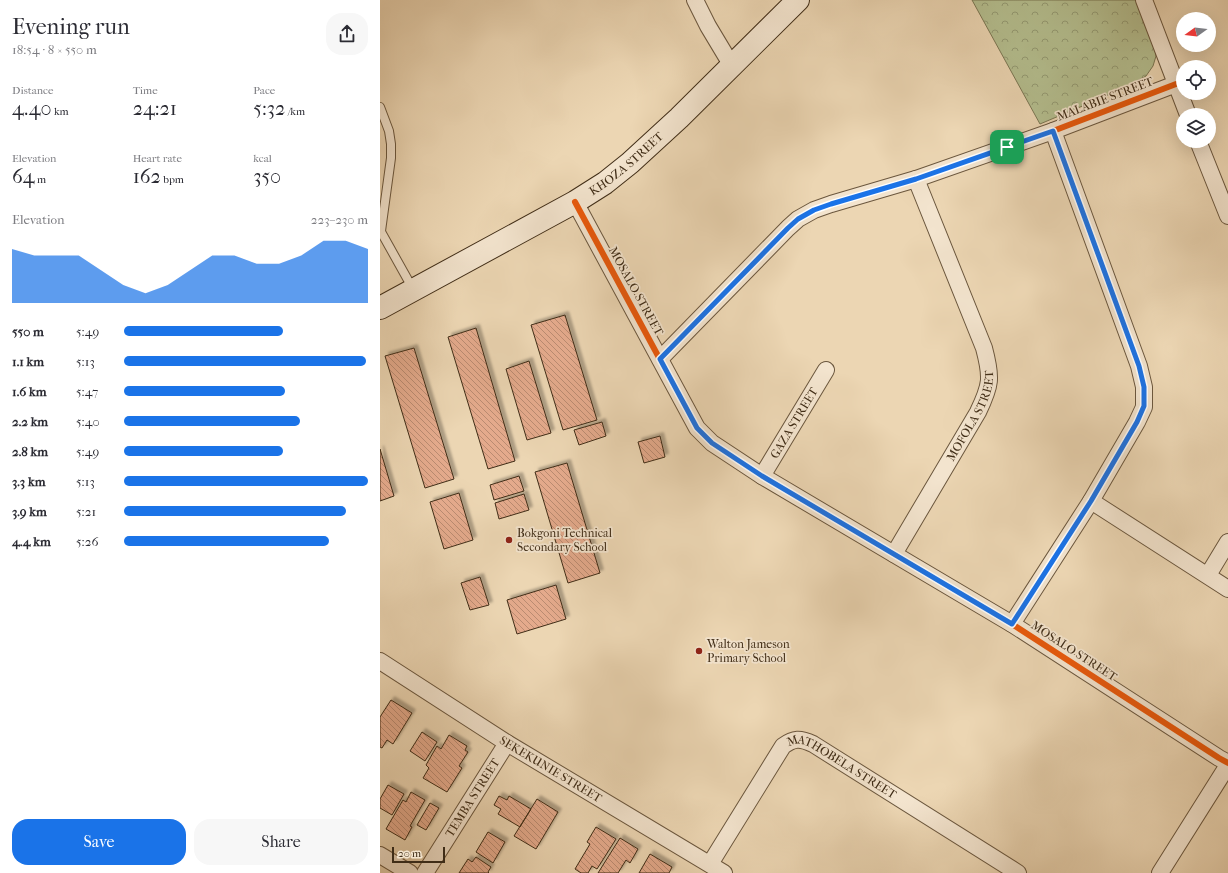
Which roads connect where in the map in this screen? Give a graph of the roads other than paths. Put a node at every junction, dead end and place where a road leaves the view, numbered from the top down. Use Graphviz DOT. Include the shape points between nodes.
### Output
graph roads {
  1 [pos="695,0"];
  2 [pos="798,0"];
  3 [pos="1144,0"];
  4 [pos="732,66"];
  5 [pos="1176,84"];
  6 [pos="380,107"];
  7 [pos="1053,131"];
  8 [pos="1201,148"];
  9 [pos="916,179"];
  10 [pos="575,202"];
  11 [pos="1228,216"];
  12 [pos="380,231"];
  13 [pos="413,290"];
  14 [pos="380,308"];
  15 [pos="660,359"];
  16 [pos="826,370"];
  17 [pos="762,476"];
  18 [pos="1091,501"];
  19 [pos="1228,542"];
  20 [pos="894,554"];
  21 [pos="1208,575"];
  22 [pos="1228,589"];
  23 [pos="1012,624"];
  24 [pos="380,661"];
  25 [pos="506,743"];
  26 [pos="1228,764"];
  27 [pos="380,855"];
  28 [pos="710,864"];
  29 [pos="410,873"];
  30 [pos="425,873"];
  31 [pos="724,873"];
  32 [pos="1018,873"];
  33 [pos="1160,873"];
  1 -- 4 [label="street"];
  2 -- 4 [label="street, KHOZA STREET"];
  3 -- 5 [label="street"];
  4 -- 10 [label="street, KHOZA STREET" via="630,163"];
  5 -- 7 [label="street, MALABIE STREET"];
  6 -- 12 [label="lane" via="391,144 391,158"];
  7 -- 9 [label="street, MALABIE STREET"];
  7 -- 18 [label="street" via="1139,366 1144,387 1144,406 1137,422"];
  8 -- 11 [label="street"];
  9 -- 15 [label="street, MALABIE STREET" via="831,204 798,219"];
  9 -- 20 [label="street, MOFOLA STREET" via="984,348 990,382 978,412"];
  10 -- 13 [label="street, KHOZA STREET"];
  10 -- 15 [label="street, MOSALO STREET"];
  12 -- 13 [label="lane"];
  13 -- 14 [label="street, KHOZA STREET"];
  15 -- 17 [label="street, MOSALO STREET" via="697,428 712,443"];
  16 -- 17 [label="street, GAZA STREET"];
  17 -- 20 [label="street, MOSALO STREET"];
  18 -- 21 [label="street"];
  18 -- 23 [label="street"];
  19 -- 21 [label="street"];
  20 -- 23 [label="street, MOSALO STREET"];
  21 -- 22 [label="street"];
  23 -- 26 [label="street, MOSALO STREET"];
  24 -- 25 [label="street, SEKEKUNIE STREET"];
  25 -- 28 [label="street, SEKEKUNIE STREET"];
  25 -- 30 [label="street, TEMBA STREET"];
  26 -- 33 [label="street"];
  27 -- 29 [label="street"];
  28 -- 31 [label="street, SEKEKUNIE STREET"];
  28 -- 32 [label="street, MATHOBELA STREET" via="782,746 790,741 803,739"];
}
